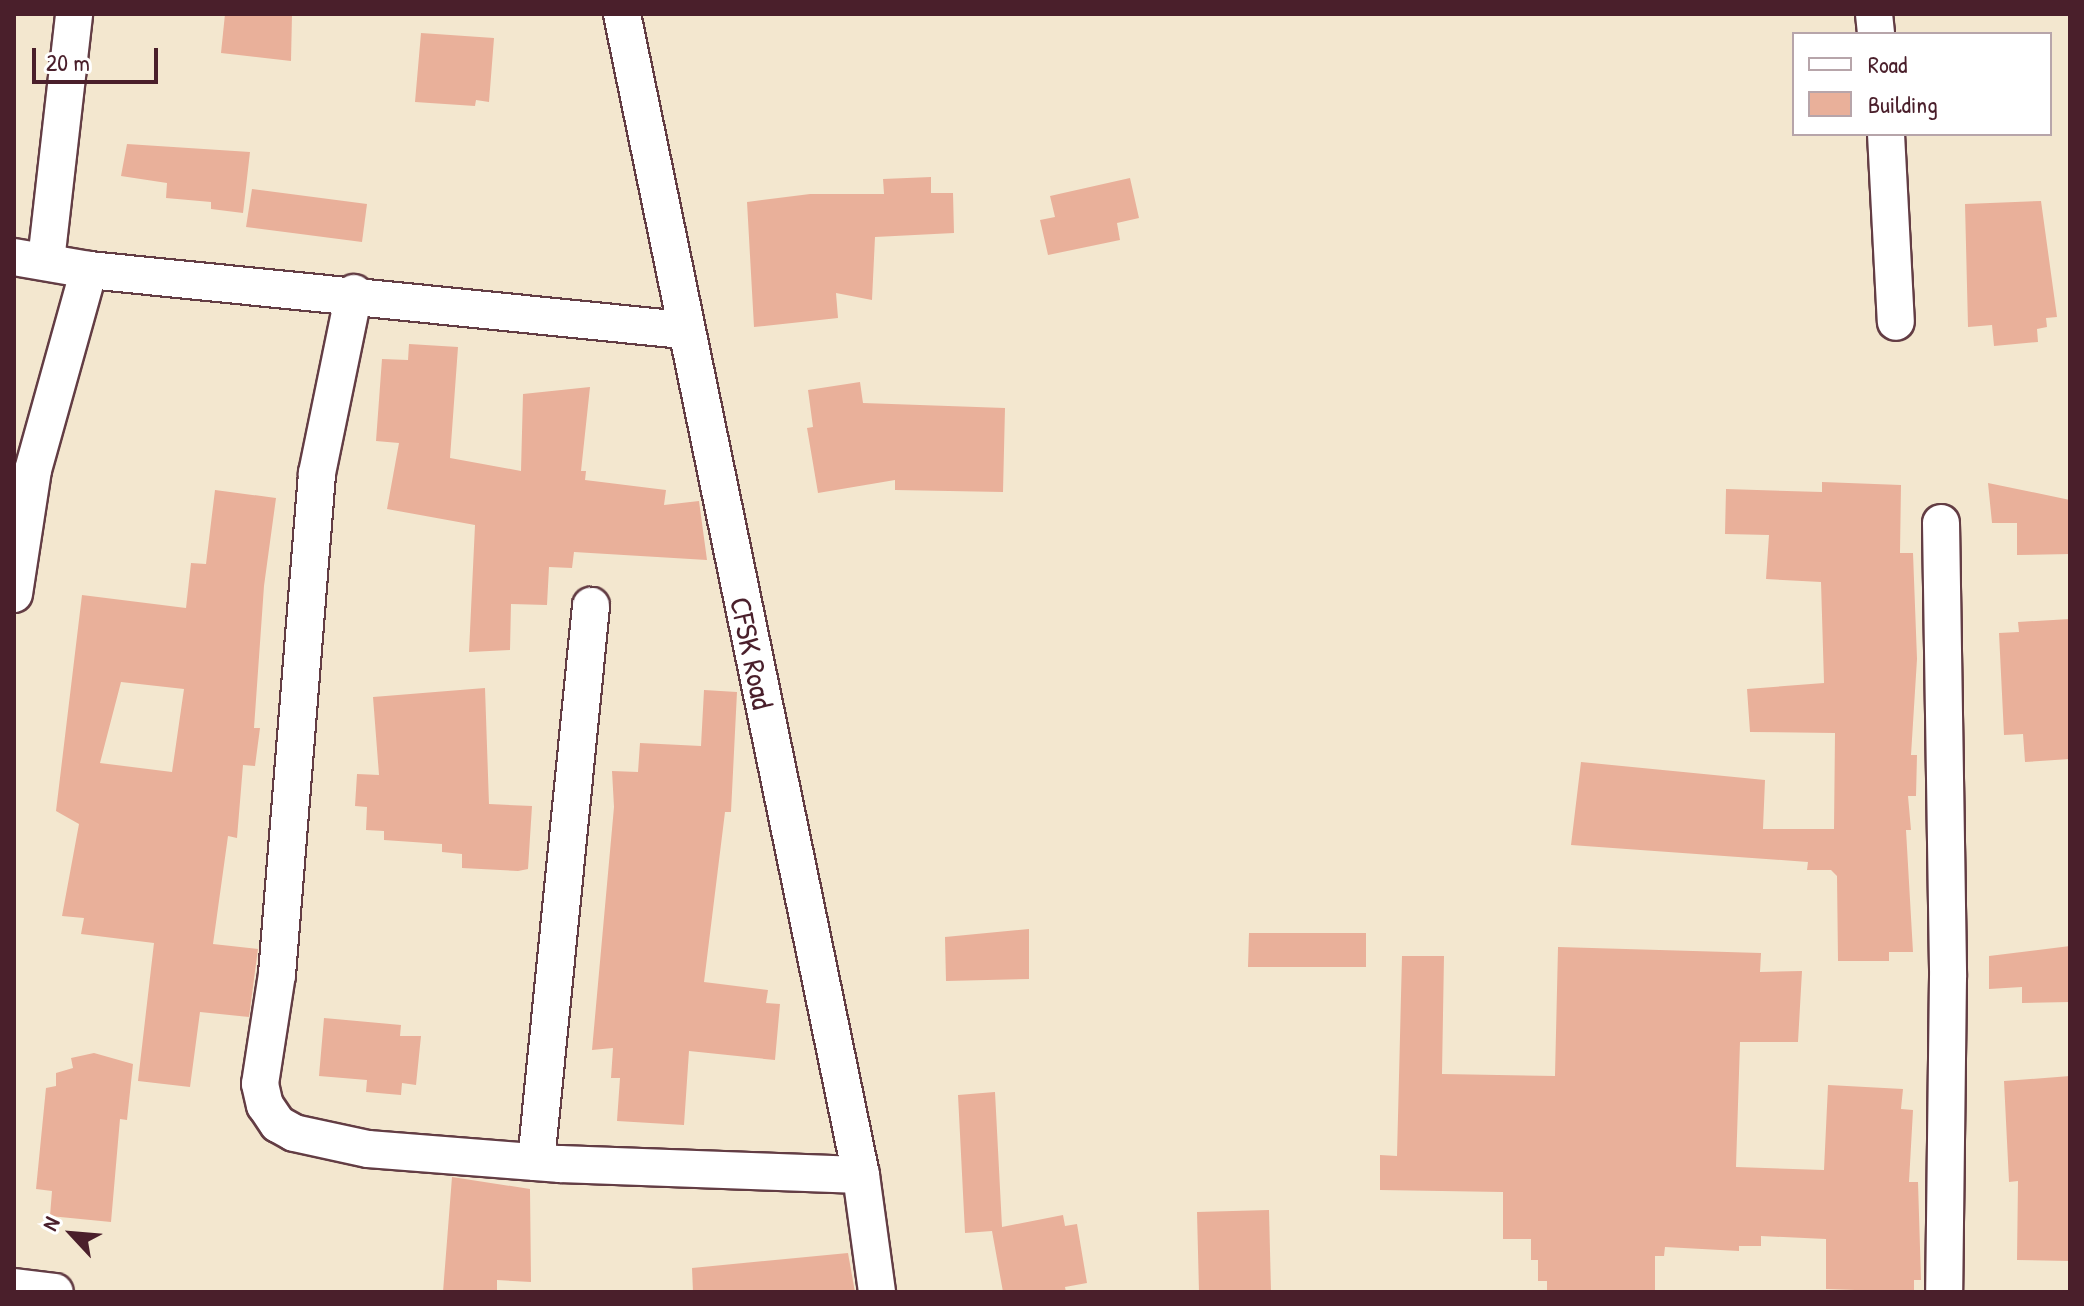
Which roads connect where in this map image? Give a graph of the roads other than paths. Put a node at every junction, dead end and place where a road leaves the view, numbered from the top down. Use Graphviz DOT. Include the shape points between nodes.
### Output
graph roads {
  1 [pos="74,14"];
  2 [pos="622,14"];
  3 [pos="1886,136"];
  4 [pos="30,259"];
  5 [pos="89,270"];
  6 [pos="354,293"];
  7 [pos="1896,322"];
  8 [pos="683,330"];
  9 [pos="1941,523"];
  10 [pos="14,594"];
  11 [pos="591,606"];
  12 [pos="536,1162"];
  13 [pos="861,1175"];
  14 [pos="14,1287"];
  15 [pos="55,1292"];
  16 [pos="877,1292"];
  17 [pos="1944,1292"];
  1 -- 4 [label="street"];
  2 -- 8 [label="street, CFSK Road"];
  3 -- 7 [label="street"];
  4 -- 5 [label="street"];
  5 -- 6 [label="street"];
  5 -- 10 [label="street" via="33,470"];
  6 -- 8 [label="street"];
  6 -- 12 [label="street" via="317,474 277,974 260,1084 265,1105 278,1124 294,1133 368,1149"];
  8 -- 13 [label="street, CFSK Road"];
  9 -- 17 [label="street" via="1948,977"];
  11 -- 12 [label="street"];
  12 -- 13 [label="street"];
  13 -- 16 [label="street, CFSK Road"];
  14 -- 15 [label="street"];
}
